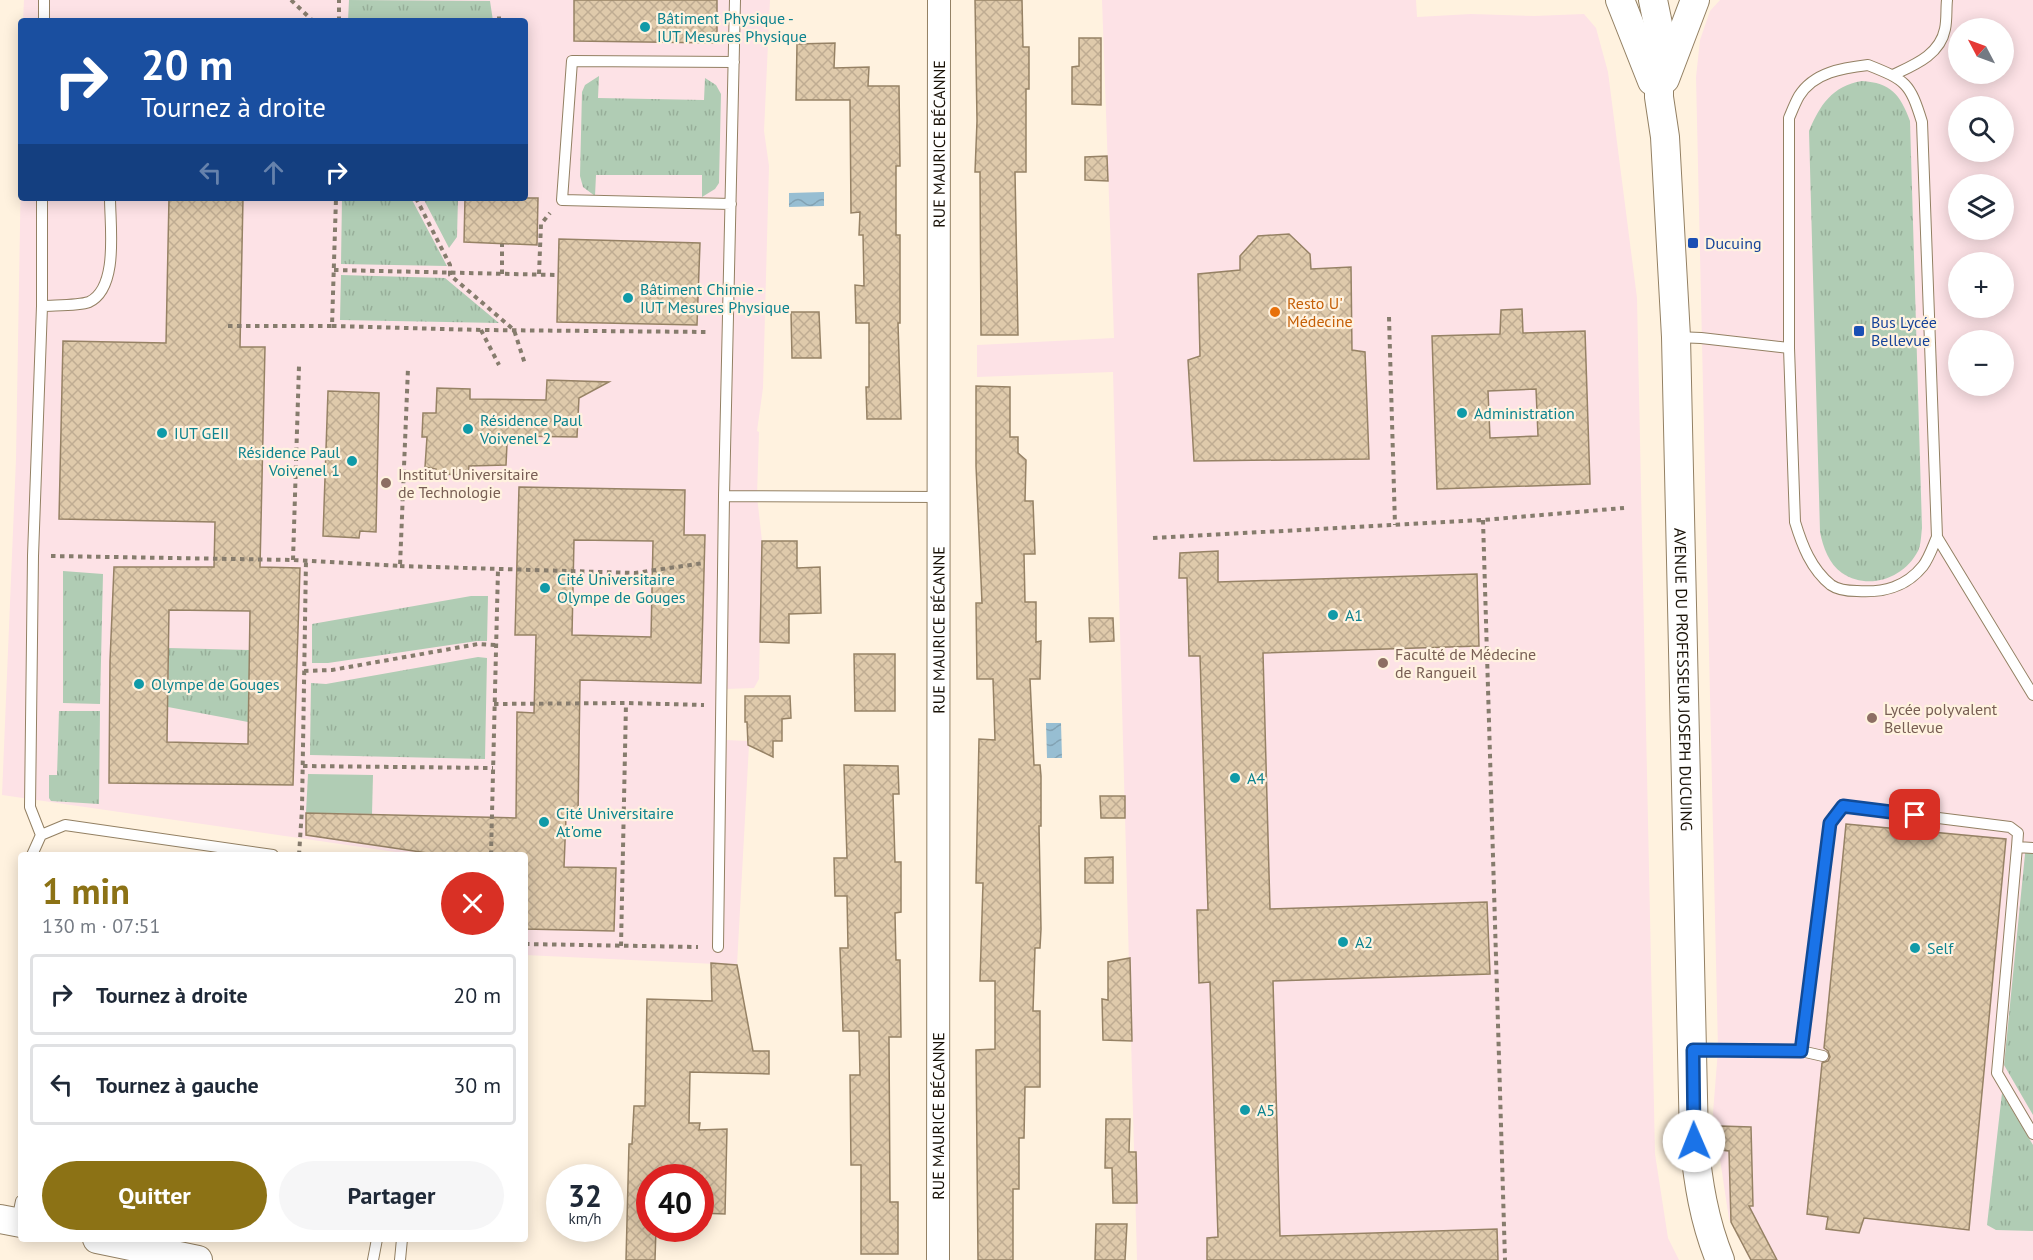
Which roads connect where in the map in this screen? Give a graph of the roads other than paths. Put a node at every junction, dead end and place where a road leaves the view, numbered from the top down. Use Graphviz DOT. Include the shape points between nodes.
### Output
graph roads {
  1 [pos="44,0"];
  2 [pos="735,0"];
  3 [pos="939,0"];
  4 [pos="1620,0"];
  5 [pos="1653,0"];
  6 [pos="1695,0"];
  7 [pos="1947,0"];
  8 [pos="44,18"];
  9 [pos="734,62"];
  10 [pos="1893,75"];
  11 [pos="1659,97"];
  12 [pos="42,201"];
  13 [pos="110,201"];
  14 [pos="731,204"];
  15 [pos="42,306"];
  16 [pos="1676,337"];
  17 [pos="1790,348"];
  18 [pos="724,496"];
  19 [pos="939,497"];
  20 [pos="1937,537"];
  21 [pos="2033,695"];
  22 [pos="40,836"];
  23 [pos="2017,847"];
  24 [pos="2033,848"];
  25 [pos="33,852"];
  26 [pos="252,852"];
  27 [pos="718,947"];
  28 [pos="1693,1050"];
  29 [pos="1801,1051"];
  30 [pos="1823,1056"];
  31 [pos="2033,1134"];
  32 [pos="111,1242"];
  33 [pos="376,1242"];
  34 [pos="402,1242"];
  35 [pos="198,1260"];
  36 [pos="373,1260"];
  37 [pos="400,1260"];
  38 [pos="938,1260"];
  39 [pos="1720,1260"];
  1 -- 8 [label="lane"];
  2 -- 9 [label="lane"];
  3 -- 19 [label="street, RUE MAURICE BÉCANNE"];
  4 -- 11 [label="street"];
  5 -- 11 [label="street" via="1659,29"];
  6 -- 11 [label="street"];
  7 -- 10 [label="lane" via="1945,30 1932,53"];
  9 -- 14 [label="lane"];
  9 -- 14 [label="lane" via="572,61 562,200"];
  10 -- 17 [label="lane" via="1868,65 1820,76 1800,94 1789,118"];
  10 -- 20 [label="lane" via="1914,95 1922,122"];
  11 -- 16 [label="street, AVENUE DU PROFESSEUR JOSEPH DUCUING" via="1665,137"];
  12 -- 15 [label="lane"];
  13 -- 15 [label="lane" via="110,269 100,294 87,303"];
  14 -- 18 [label="lane"];
  15 -- 22 [label="lane" via="33,556 30,807"];
  16 -- 17 [label="lane"];
  16 -- 28 [label="street, AVENUE DU PROFESSEUR JOSEPH DUCUING"];
  17 -- 20 [label="lane" via="1795,522 1815,569 1833,586 1878,592 1904,583 1924,565"];
  18 -- 19 [label="lane"];
  18 -- 27 [label="lane"];
  19 -- 38 [label="street, RUE MAURICE BÉCANNE"];
  20 -- 21 [label="lane"];
  22 -- 25 [label="lane"];
  22 -- 26 [label="lane" via="65,825"];
  23 -- 24 [label="lane"];
  23 -- 29 [label="lane" via="2018,833 2010,827 1843,806 1830,823"];
  23 -- 31 [label="lane" via="1997,1073"];
  28 -- 29 [label="lane"];
  28 -- 39 [label="street, AVENUE DU PROFESSEUR JOSEPH DUCUING" via="1699,1190"];
  29 -- 30 [label="lane"];
  32 -- 35 [label="street"];
  33 -- 36 [label="lane"];
  34 -- 37 [label="lane"];
}
